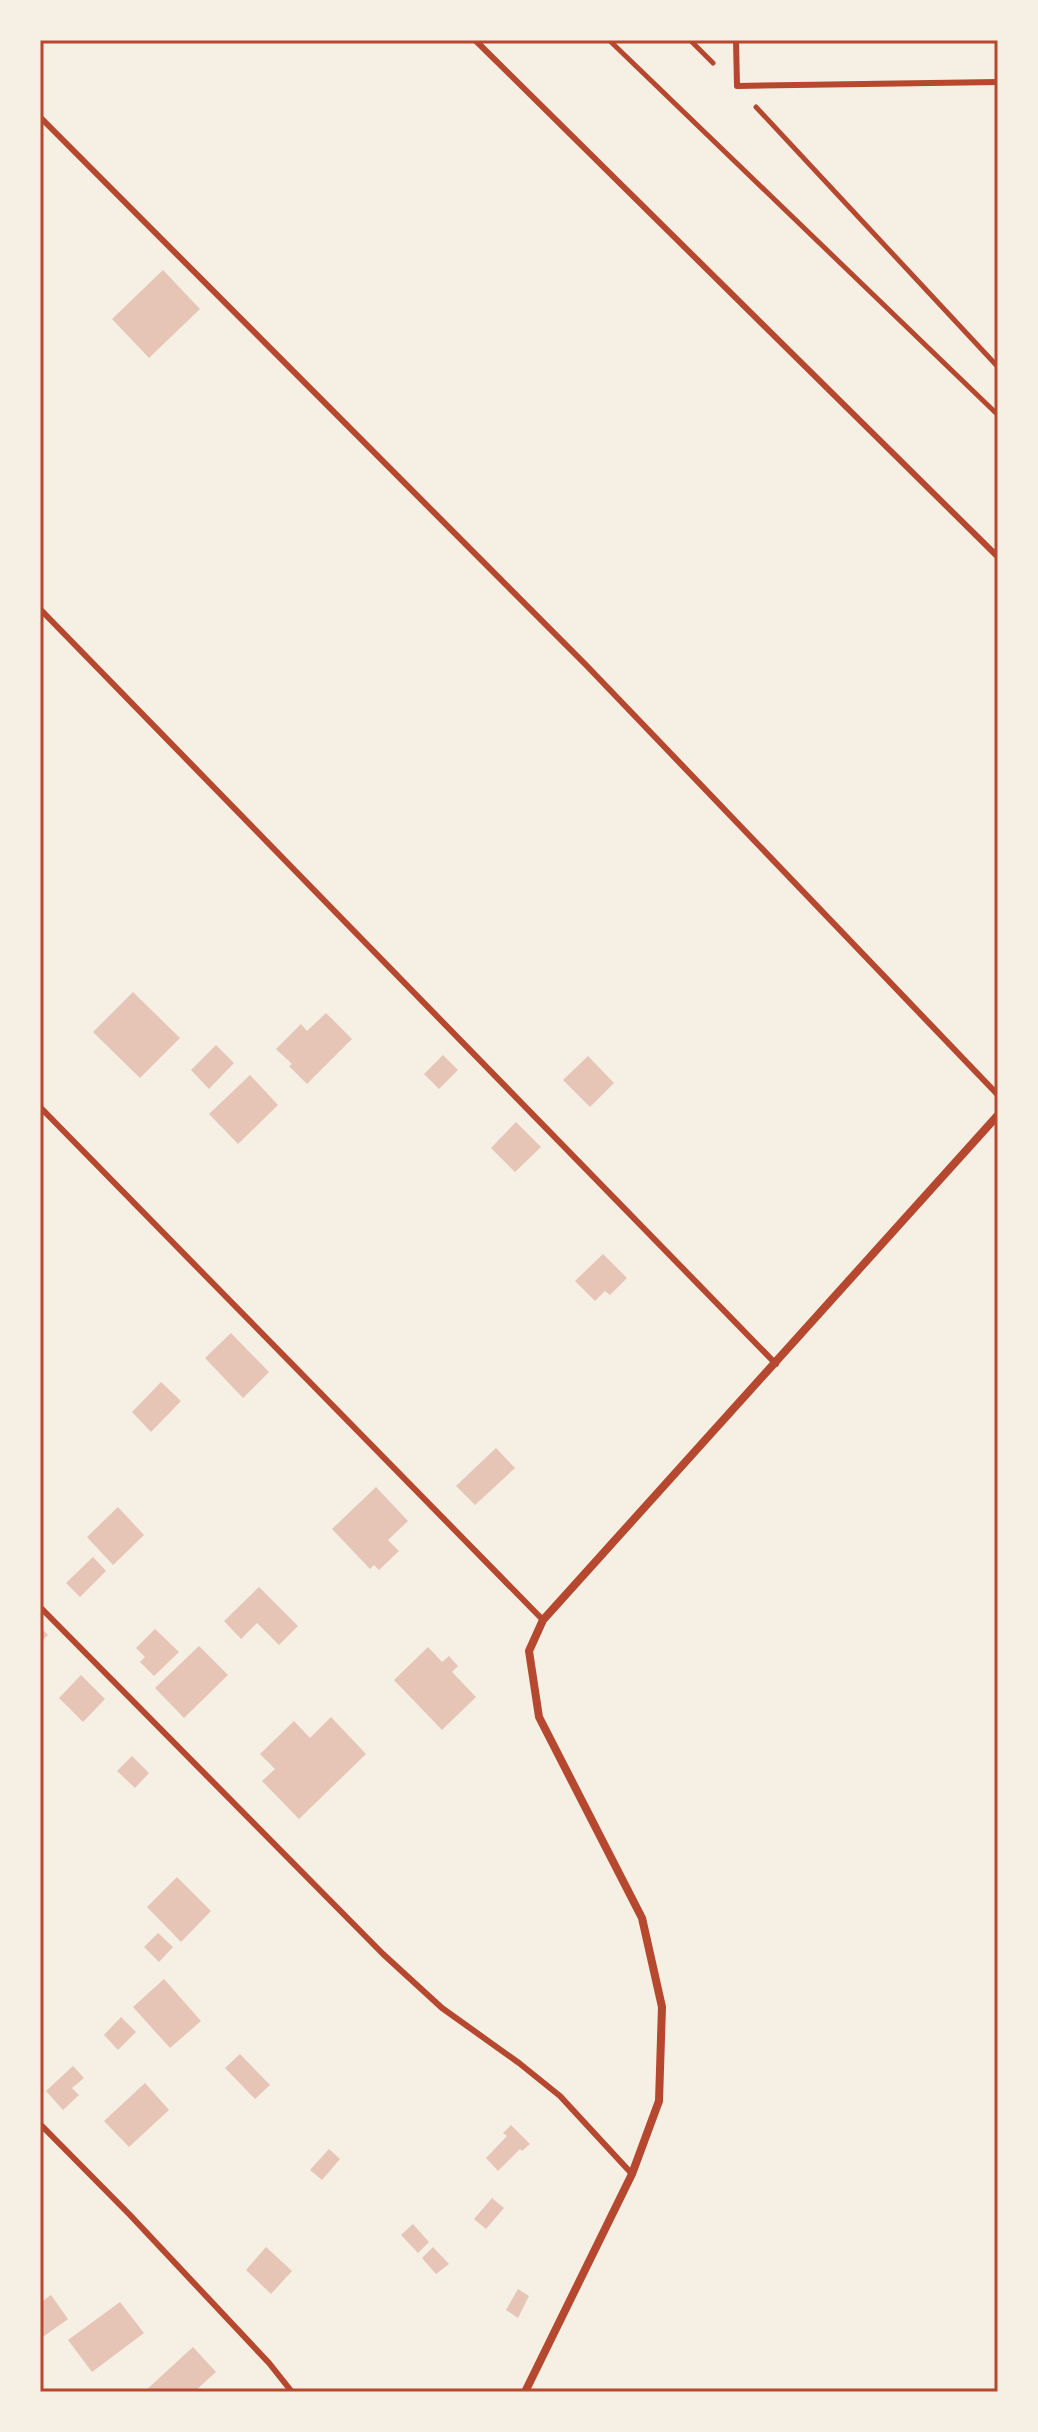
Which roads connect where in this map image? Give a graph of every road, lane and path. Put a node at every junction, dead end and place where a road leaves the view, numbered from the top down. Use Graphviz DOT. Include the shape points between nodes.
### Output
graph roads {
  1 [pos="475,40"];
  2 [pos="609,40"];
  3 [pos="690,40"];
  4 [pos="736,40"];
  5 [pos="998,82"];
  6 [pos="737,86"];
  7 [pos="40,117"];
  8 [pos="998,367"];
  9 [pos="998,415"];
  10 [pos="998,557"];
  11 [pos="40,609"];
  12 [pos="998,1095"];
  13 [pos="40,1107"];
  14 [pos="998,1115"];
  15 [pos="776,1364"];
  16 [pos="40,1607"];
  17 [pos="543,1620"];
  18 [pos="40,2124"];
  19 [pos="632,2174"];
  20 [pos="292,2392"];
  21 [pos="525,2392"];
  1 -- 10 [label="lane"];
  2 -- 9 [label="path"];
  3 -- 6 [label="path"];
  4 -- 6 [label="lane"];
  5 -- 6 [label="lane"];
  6 -- 8 [label="path"];
  7 -- 12 [label="lane" via="586,665"];
  11 -- 15 [label="lane"];
  13 -- 17 [label="lane"];
  14 -- 15 [label="street"];
  15 -- 17 [label="street"];
  16 -- 19 [label="lane" via="383,1954 442,2008 560,2096"];
  17 -- 19 [label="street" via="529,1651 539,1717 642,1918 662,2007 659,2101"];
  18 -- 20 [label="lane"];
  19 -- 21 [label="street"];
}
